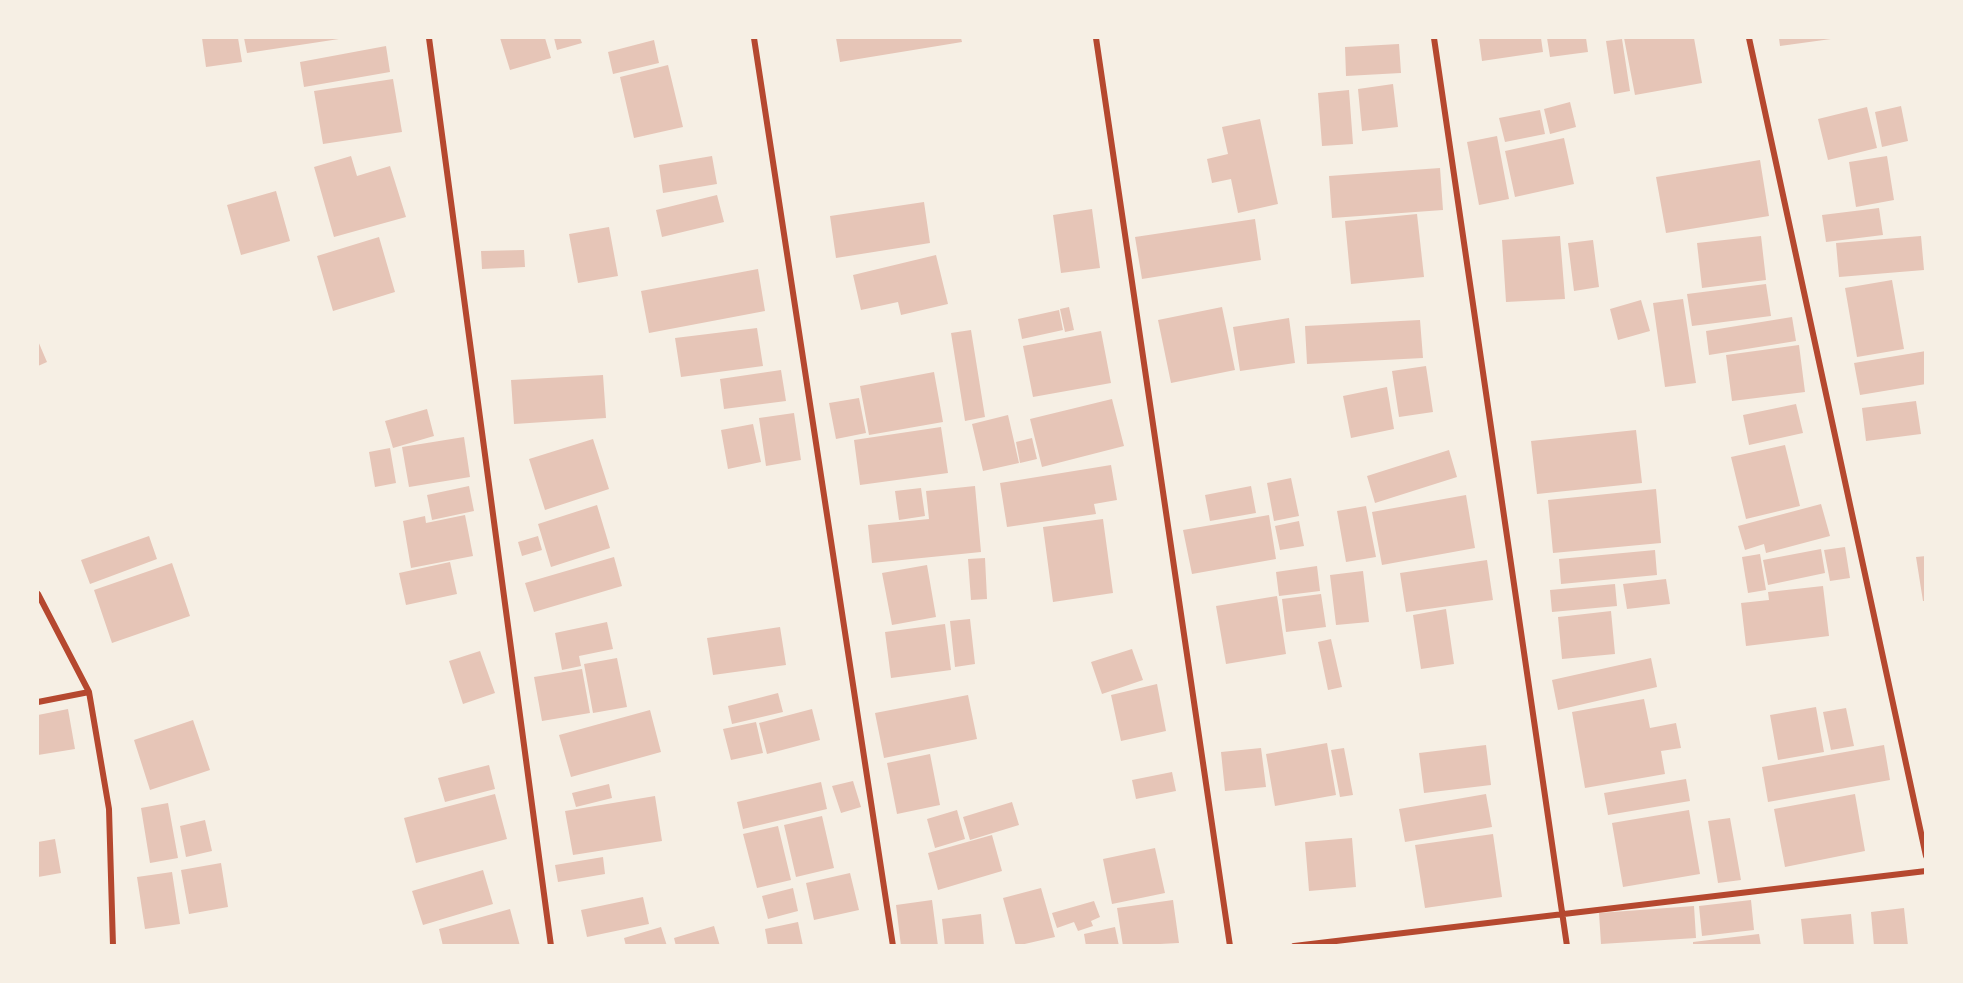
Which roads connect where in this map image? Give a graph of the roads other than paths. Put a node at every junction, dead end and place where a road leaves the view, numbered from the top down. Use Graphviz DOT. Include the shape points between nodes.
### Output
graph roads {
  1 [pos="429,38"];
  2 [pos="754,38"];
  3 [pos="1096,38"];
  4 [pos="1434,38"];
  5 [pos="1749,38"];
  6 [pos="38,594"];
  7 [pos="89,692"];
  8 [pos="38,702"];
  9 [pos="1926,856"];
  10 [pos="1926,871"];
  11 [pos="1562,915"];
  12 [pos="113,945"];
  13 [pos="551,945"];
  14 [pos="893,945"];
  15 [pos="1230,945"];
  16 [pos="1294,945"];
  17 [pos="1567,945"];
  1 -- 13 [label="street"];
  2 -- 14 [label="street"];
  3 -- 15 [label="street"];
  4 -- 11 [label="street"];
  5 -- 9 [label="street"];
  6 -- 7 [label="street"];
  7 -- 8 [label="street"];
  7 -- 12 [label="street" via="108,809"];
  10 -- 11 [label="street"];
  11 -- 16 [label="street"];
  11 -- 17 [label="street"];
}
